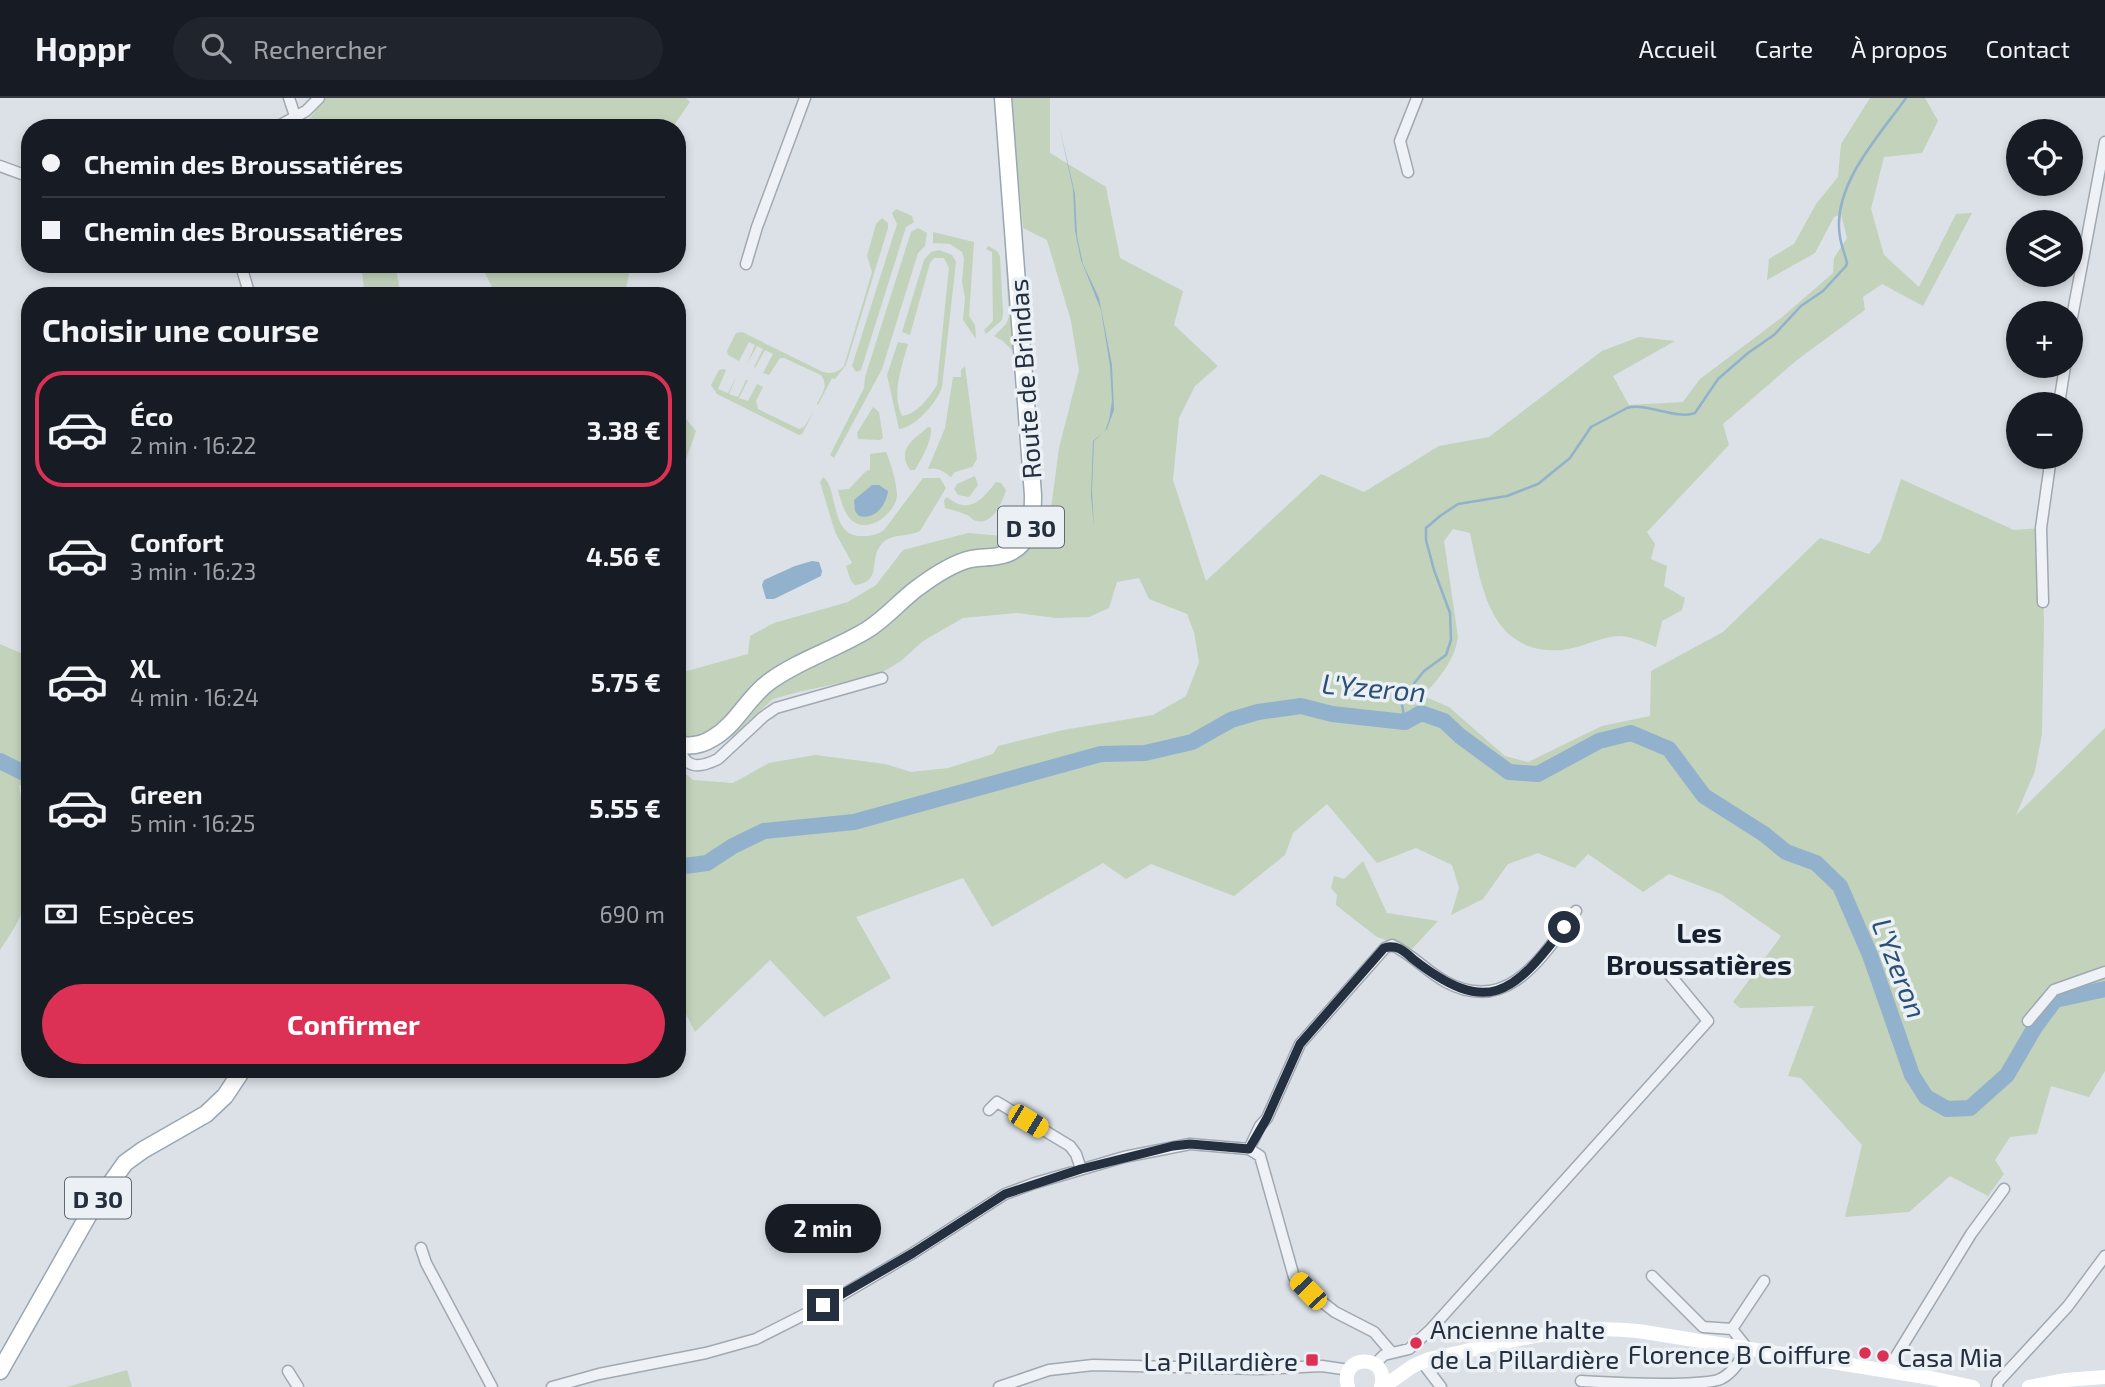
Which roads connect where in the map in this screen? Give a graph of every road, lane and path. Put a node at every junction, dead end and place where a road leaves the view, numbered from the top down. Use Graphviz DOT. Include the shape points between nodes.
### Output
graph roads {
  1 [pos="289,98"];
  2 [pos="319,98"];
  3 [pos="805,98"];
  4 [pos="1003,98"];
  5 [pos="1417,98"];
  6 [pos="295,116"];
  7 [pos="290,119"];
  8 [pos="295,119"];
  9 [pos="2105,142"];
  10 [pos="0,166"];
  11 [pos="1408,172"];
  12 [pos="21,174"];
  13 [pos="746,264"];
  14 [pos="2075,301"];
  15 [pos="2049,469"];
  16 [pos="2043,602"];
  17 [pos="882,678"];
  18 [pos="686,745"];
  19 [pos="686,760"];
  20 [pos="1576,911"];
  21 [pos="1665,970"];
  22 [pos="2105,972"];
  23 [pos="2028,1021"];
  24 [pos="237,1078"];
  25 [pos="989,1110"];
  26 [pos="1249,1149"];
  27 [pos="1081,1169"];
  28 [pos="2004,1189"];
  29 [pos="421,1248"];
  30 [pos="2105,1256"];
  31 [pos="1652,1276"];
  32 [pos="1764,1281"];
  33 [pos="1732,1329"];
  34 [pos="1747,1348"];
  35 [pos="1392,1353"];
  36 [pos="1418,1364"];
  37 [pos="1377,1366"];
  38 [pos="1349,1370"];
  39 [pos="0,1371"];
  40 [pos="288,1371"];
  41 [pos="1887,1371"];
  42 [pos="2105,1377"];
  43 [pos="1581,1381"];
  44 [pos="298,1387"];
  45 [pos="492,1387"];
  46 [pos="552,1387"];
  47 [pos="999,1387"];
  48 [pos="1348,1387"];
  49 [pos="1382,1387"];
  50 [pos="1441,1387"];
  51 [pos="1973,1387"];
  52 [pos="1997,1387"];
  53 [pos="2029,1387"];
  1 -- 6 [label="street"];
  2 -- 6 [label="street"];
  3 -- 13 [label="street"];
  4 -- 18 [label="main road, Route de Brindas / D 30" via="1032,495 1028,537 1009,554 970,559 939,573 870,628 757,690 713,738"];
  5 -- 11 [label="street" via="1400,141"];
  6 -- 7 [label="street"];
  6 -- 8 [label="street"];
  9 -- 14 [label="street"];
  10 -- 12 [label="street"];
  15 -- 16 [label="street" via="2041,528"];
  17 -- 19 [label="street, Route de Brindas" via="776,708 718,759 700,766"];
  20 -- 26 [label="street" via="1528,972 1495,990 1475,992 1454,986 1401,949 1384,948 1300,1044"];
  21 -- 35 [label="street" via="1708,1021 1431,1329 1409,1349"];
  22 -- 23 [label="street" via="2054,990"];
  24 -- 39 [label="main road, D 30" via="206,1114 125,1163 89,1214"];
  25 -- 27 [label="street" via="997,1102 1070,1146"];
  26 -- 27 [label="street" via="1190,1144"];
  26 -- 35 [label="street" via="1260,1156 1294,1277 1335,1312 1374,1332"];
  27 -- 46 [label="street" via="1005,1194 835,1299 755,1339"];
  28 -- 41 [label="street"];
  29 -- 45 [label="street"];
  30 -- 52 [label="street"];
  31 -- 33 [label="street" via="1703,1327"];
  32 -- 33 [label="street"];
  33 -- 34 [label="street"];
  34 -- 36 [label="main road" via="1639,1331 1575,1329"];
  34 -- 41 [label="main road"];
  34 -- 43 [label="street" via="1739,1364 1719,1380 1677,1384"];
  35 -- 37 [label="street"];
  36 -- 37 [label="main road" via="1394,1369"];
  36 -- 49 [label="main road"];
  36 -- 50 [label="street"];
  37 -- 38 [label="main road" via="1358,1362"];
  37 -- 49 [label="main road"];
  38 -- 47 [label="street" via="1093,1365 1049,1370"];
  38 -- 48 [label="main road"];
  40 -- 44 [label="street"];
  41 -- 51 [label="main road"];
  42 -- 53 [label="main road"];
}
